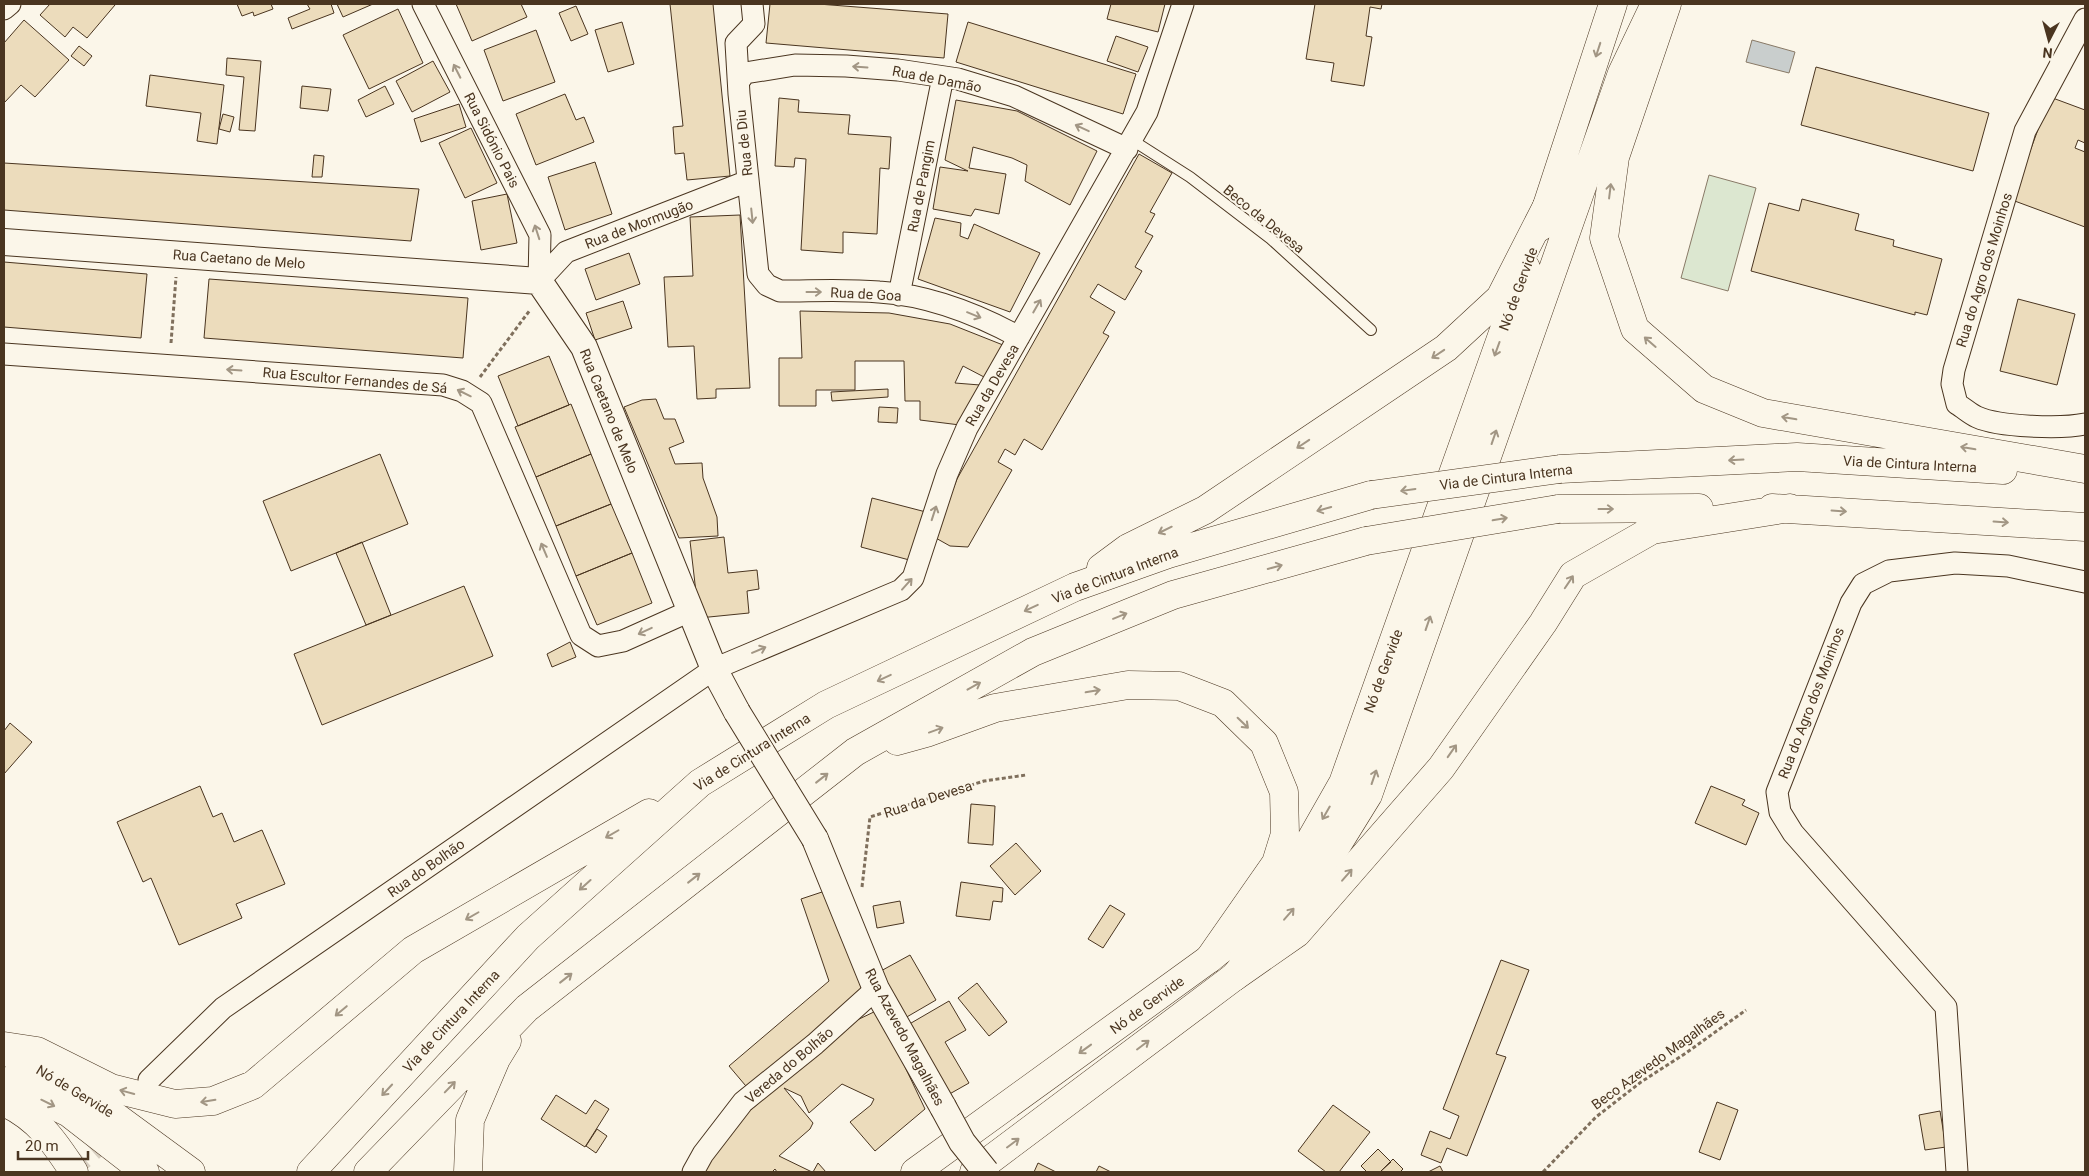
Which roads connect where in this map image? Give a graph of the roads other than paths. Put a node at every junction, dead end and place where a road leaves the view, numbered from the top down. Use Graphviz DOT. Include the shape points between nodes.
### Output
graph roads {
  1 [pos="10,4"];
  2 [pos="423,4"];
  3 [pos="752,4"];
  4 [pos="1183,4"];
  5 [pos="1613,4"];
  6 [pos="1655,4"];
  7 [pos="1667,4"];
  8 [pos="4,9"];
  9 [pos="2085,19"];
  10 [pos="943,77"];
  11 [pos="739,81"];
  12 [pos="1129,144"];
  13 [pos="748,181"];
  14 [pos="1548,204"];
  15 [pos="4,242"];
  16 [pos="542,285"];
  17 [pos="767,285"];
  18 [pos="899,295"];
  19 [pos="1371,330"];
  20 [pos="1019,337"];
  21 [pos="4,354"];
  22 [pos="2085,424"];
  23 [pos="2085,468"];
  24 [pos="2085,475"];
  25 [pos="1790,508"];
  26 [pos="2085,527"];
  27 [pos="2085,582"];
  28 [pos="1075,587"];
  29 [pos="690,611"];
  30 [pos="714,669"];
  31 [pos="855,752"];
  32 [pos="700,783"];
  33 [pos="815,839"];
  34 [pos="1209,959"];
  35 [pos="1234,977"];
  36 [pos="876,988"];
  37 [pos="527,1008"];
  38 [pos="4,1046"];
  39 [pos="4,1050"];
  40 [pos="149,1080"];
  41 [pos="4,1081"];
  42 [pos="4,1102"];
  43 [pos="74,1172"];
  44 [pos="145,1172"];
  45 [pos="191,1172"];
  46 [pos="311,1172"];
  47 [pos="368,1172"];
  48 [pos="468,1172"];
  49 [pos="693,1172"];
  50 [pos="915,1172"];
  51 [pos="974,1172"];
  52 [pos="986,1172"];
  53 [pos="1958,1172"];
  1 -- 8 [label="street"];
  16 -- 2 [label="street, Rua Sidónio Pais, one-way" via="540,235"];
  3 -- 11 [label="street, Rua de Diu" via="754,24 736,43"];
  4 -- 12 [label="street, Rua da Devesa" via="1147,112"];
  5 -- 14 [label="main road, Nó de Gervide, one-way"];
  35 -- 6 [label="main road, Nó de Gervide, one-way" via="1308,892 1368,795 1622,73"];
  23 -- 7 [label="main road, one-way" via="1763,413 1704,389 1635,329 1604,238 1615,157"];
  9 -- 22 [label="street, Rua do Agro dos Moinhos" via="2025,131 1952,384 1957,404 1978,417 2018,426"];
  10 -- 11 [label="street, Rua de Damão, one-way" via="846,66 795,66 745,73"];
  12 -- 10 [label="street, Rua de Damão, one-way" via="1014,96"];
  10 -- 18 [label="street, Rua de Pangim"];
  11 -- 13 [label="street, Rua de Diu"];
  12 -- 19 [label="lane, Beco da Devesa" via="1190,177 1271,239"];
  20 -- 12 [label="street, Rua da Devesa, one-way"];
  13 -- 16 [label="street, Rua de Mormugão" via="566,252"];
  13 -- 17 [label="street, Rua de Diu, one-way" via="758,274"];
  14 -- 28 [label="main road, one-way" via="1500,298 1446,348 1205,510 1128,548"];
  14 -- 34 [label="main road, Nó de Gervide, one-way" via="1343,783 1289,878 1250,926"];
  15 -- 16 [label="street, Rua Caetano de Melo"];
  16 -- 29 [label="street, Rua Caetano de Melo" via="584,347"];
  17 -- 18 [label="street, Rua de Goa, one-way" via="780,291"];
  18 -- 20 [label="street, Rua de Goa, one-way" via="955,307"];
  30 -- 20 [label="street, Rua da Devesa, one-way" via="901,590 913,578 947,474 967,428"];
  29 -- 21 [label="street, Rua Escultor Fernandes de Sá, one-way" via="623,641 598,646 582,635 481,403 443,385"];
  24 -- 28 [label="main road, Via de Cintura Interna, one-way, bridge" via="1797,457 1560,469 1371,495 1168,554"];
  25 -- 26 [label="main road, one-way"];
  31 -- 25 [label="main road, one-way, bridge" via="1033,652 1173,595 1366,542 1558,509"];
  35 -- 25 [label="main road, one-way" via="1297,934 1441,768 1573,575 1652,530"];
  27 -- 53 [label="street, Rua do Agro dos Moinhos" via="2008,566 1955,564 1889,572 1863,584 1850,603 1777,792 1780,812 1793,833 1946,1007"];
  28 -- 32 [label="main road, Via de Cintura Interna, one-way" via="826,705"];
  29 -- 30 [label="street, Rua Caetano de Melo"];
  30 -- 33 [label="street, Rua Caetano de Melo, bridge"];
  30 -- 40 [label="street, Rua do Bolhão" via="223,1008"];
  31 -- 34 [label="main road, one-way" via="926,733 995,708 1128,685 1179,686 1223,703 1264,743 1284,792 1285,834 1276,863"];
  37 -- 31 [label="main road, one-way"];
  32 -- 38 [label="main road, one-way" via="413,950 253,1085 213,1101 175,1104 111,1088 37,1051"];
  32 -- 46 [label="main road, Via de Cintura Interna, one-way" via="528,937"];
  33 -- 36 [label="street, Rua Azevedo Magalhães"];
  34 -- 50 [label="main road, Nó de Gervide, one-way"];
  51 -- 35 [label="main road, Nó de Gervide, one-way"];
  36 -- 49 [label="street, Vereda do Bolhão" via="815,1044 743,1102"];
  36 -- 52 [label="street, Rua Azevedo Magalhães, bridge" via="962,1142"];
  47 -- 37 [label="main road, one-way"];
  37 -- 48 [label="main road" via="496,1059 470,1120"];
  39 -- 45 [label="main road, Nó de Gervide" via="82,1092"];
  41 -- 44 [label="main road, Nó de Gervide, one-way" via="69,1113"];
  42 -- 43 [label="main road" via="20,1109 52,1138"];
}
